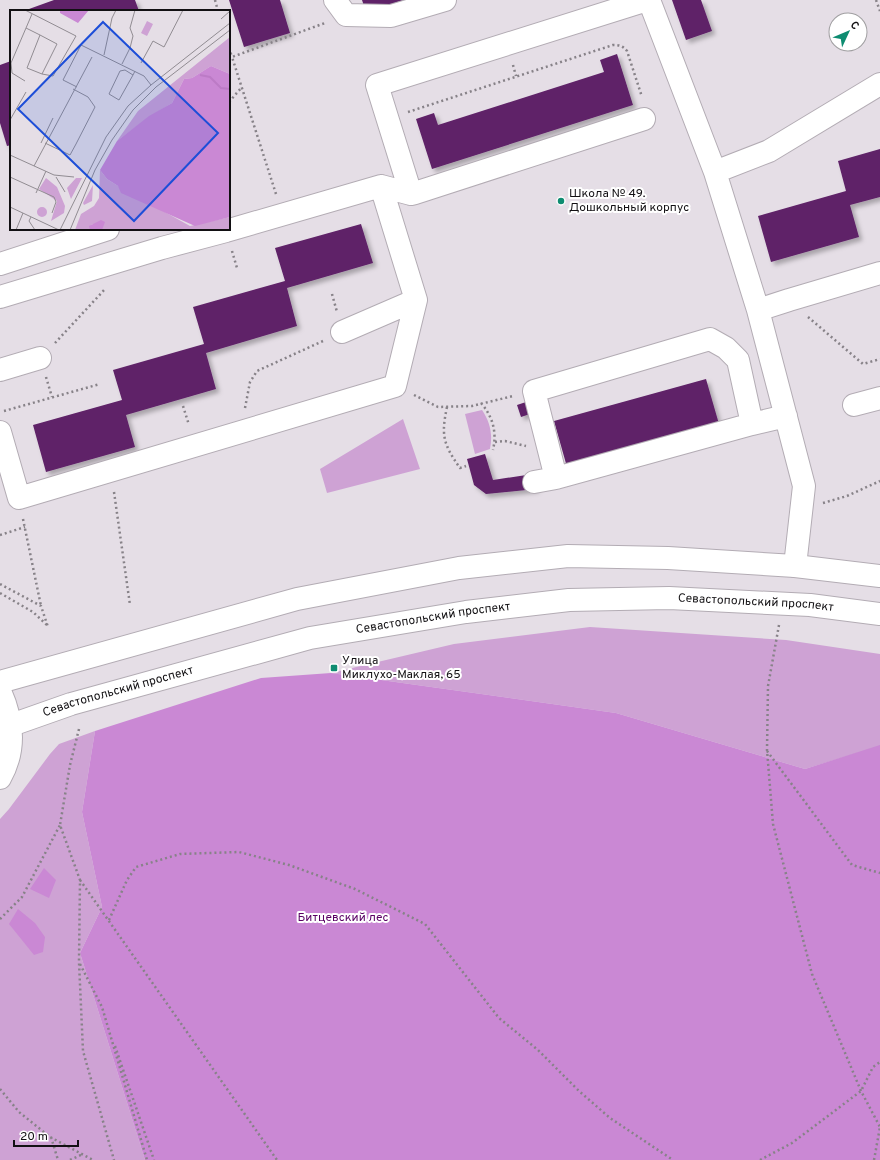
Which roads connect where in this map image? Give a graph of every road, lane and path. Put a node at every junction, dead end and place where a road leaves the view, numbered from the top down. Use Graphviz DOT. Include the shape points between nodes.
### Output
graph roads {
  1 [pos="214,0"];
  2 [pos="445,0"];
  3 [pos="648,0"];
  4 [pos="876,0"];
  5 [pos="341,8"];
  6 [pos="218,10"];
  7 [pos="880,11"];
  8 [pos="230,51"];
  9 [pos="232,57"];
  10 [pos="880,84"];
  11 [pos="242,87"];
  12 [pos="230,101"];
  13 [pos="405,116"];
  14 [pos="644,119"];
  15 [pos="714,172"];
  16 [pos="381,186"];
  17 [pos="411,194"];
  18 [pos="276,196"];
  19 [pos="105,230"];
  20 [pos="229,230"];
  21 [pos="230,230"];
  22 [pos="0,264"];
  23 [pos="880,274"];
  24 [pos="109,285"];
  25 [pos="0,297"];
  26 [pos="416,300"];
  27 [pos="789,300"];
  28 [pos="758,310"];
  29 [pos="342,332"];
  30 [pos="40,358"];
  31 [pos="880,359"];
  32 [pos="0,370"];
  33 [pos="100,384"];
  34 [pos="395,386"];
  35 [pos="534,391"];
  36 [pos="880,398"];
  37 [pos="481,403"];
  38 [pos="854,406"];
  39 [pos="447,407"];
  40 [pos="0,412"];
  41 [pos="786,416"];
  42 [pos="752,424"];
  43 [pos="0,432"];
  44 [pos="241,433"];
  45 [pos="505,441"];
  46 [pos="495,442"];
  47 [pos="493,450"];
  48 [pos="466,466"];
  49 [pos="111,472"];
  50 [pos="556,478"];
  51 [pos="880,481"];
  52 [pos="534,482"];
  53 [pos="19,498"];
  54 [pos="801,508"];
  55 [pos="24,527"];
  56 [pos="0,535"];
  57 [pos="795,566"];
  58 [pos="880,576"];
  59 [pos="0,584"];
  60 [pos="0,593"];
  61 [pos="130,605"];
  62 [pos="41,606"];
  63 [pos="880,614"];
  64 [pos="779,626"];
  65 [pos="0,682"];
  66 [pos="0,691"];
  67 [pos="6,727"];
  68 [pos="79,729"];
  69 [pos="767,750"];
  70 [pos="0,778"];
  71 [pos="60,825"];
  72 [pos="880,873"];
  73 [pos="80,880"];
  74 [pos="0,919"];
  75 [pos="109,920"];
  76 [pos="79,962"];
  77 [pos="102,1007"];
  78 [pos="880,1062"];
  79 [pos="0,1089"];
  80 [pos="861,1091"];
  81 [pos="880,1126"];
  82 [pos="50,1137"];
  83 [pos="83,1154"];
  84 [pos="58,1160"];
  85 [pos="70,1160"];
  86 [pos="93,1160"];
  87 [pos="114,1160"];
  88 [pos="147,1160"];
  89 [pos="154,1160"];
  90 [pos="276,1160"];
  91 [pos="673,1160"];
  92 [pos="760,1160"];
  93 [pos="874,1160"];
  1 -- 6 [label="path"];
  2 -- 5 [label="main road" via="391,16"];
  3 -- 15 [label="main road"];
  3 -- 17 [label="main road" via="377,85"];
  4 -- 7 [label="path"];
  5 -- 9 [label="path"];
  8 -- 9 [label="path"];
  9 -- 11 [label="path"];
  10 -- 15 [label="main road" via="769,152"];
  11 -- 12 [label="path"];
  11 -- 18 [label="path"];
  13 -- 14 [label="path" via="412,109 618,45 627,51 646,110"];
  14 -- 17 [label="main road"];
  15 -- 28 [label="main road"];
  16 -- 17 [label="main road"];
  16 -- 21 [label="main road"];
  16 -- 26 [label="main road"];
  19 -- 22 [label="main road"];
  20 -- 25 [label="main road"];
  23 -- 27 [label="main road"];
  24 -- 30 [label="path"];
  26 -- 29 [label="main road"];
  26 -- 34 [label="main road"];
  27 -- 28 [label="main road"];
  27 -- 31 [label="path" via="863,364"];
  28 -- 41 [label="main road"];
  29 -- 44 [label="path" via="257,371 250,382"];
  30 -- 32 [label="main road"];
  33 -- 40 [label="path"];
  34 -- 39 [label="path" via="438,408"];
  34 -- 44 [label="main road"];
  35 -- 37 [label="path"];
  35 -- 42 [label="main road" via="710,339 726,348 738,360"];
  35 -- 50 [label="main road"];
  36 -- 38 [label="main road"];
  37 -- 39 [label="path"];
  37 -- 46 [label="path" via="492,420"];
  39 -- 48 [label="path" via="443,435 446,446 460,468"];
  41 -- 42 [label="main road"];
  41 -- 54 [label="main road" via="804,486"];
  42 -- 50 [label="main road"];
  43 -- 53 [label="main road"];
  44 -- 49 [label="main road"];
  45 -- 46 [label="path"];
  46 -- 47 [label="path"];
  49 -- 53 [label="main road"];
  49 -- 61 [label="path"];
  50 -- 52 [label="main road"];
  51 -- 54 [label="path" via="847,496"];
  53 -- 55 [label="path"];
  54 -- 57 [label="main road"];
  55 -- 56 [label="path"];
  55 -- 62 [label="path"];
  57 -- 58 [label="main road"];
  57 -- 65 [label="main road" via="668,558 568,556 460,568 297,599"];
  59 -- 62 [label="path"];
  60 -- 62 [label="path" via="33,612 48,627"];
  63 -- 67 [label="main road, Севастопольский проспект" via="810,605 670,598 569,600 466,612 310,638 71,704"];
  64 -- 69 [label="path" via="768,686"];
  66 -- 67 [label="main road" via="6,703"];
  67 -- 70 [label="main road" via="10,753"];
  68 -- 71 [label="path"];
  69 -- 72 [label="path" via="852,865"];
  69 -- 80 [label="path" via="773,824 812,974"];
  71 -- 73 [label="path"];
  71 -- 74 [label="path" via="22,897"];
  73 -- 75 [label="path"];
  73 -- 76 [label="path"];
  75 -- 90 [label="path"];
  75 -- 91 [label="path" via="127,880 136,867 180,854 239,852 289,865 354,889 425,924 499,1018 538,1050 610,1118"];
  76 -- 77 [label="path"];
  76 -- 87 [label="path" via="84,1051"];
  77 -- 88 [label="path"];
  77 -- 89 [label="path"];
  78 -- 80 [label="path" via="873,1067"];
  79 -- 82 [label="path" via="19,1112"];
  80 -- 81 [label="path"];
  80 -- 92 [label="path" via="792,1143"];
  81 -- 93 [label="path"];
  82 -- 83 [label="path"];
  82 -- 84 [label="path"];
  83 -- 85 [label="path"];
  83 -- 86 [label="path"];
}
